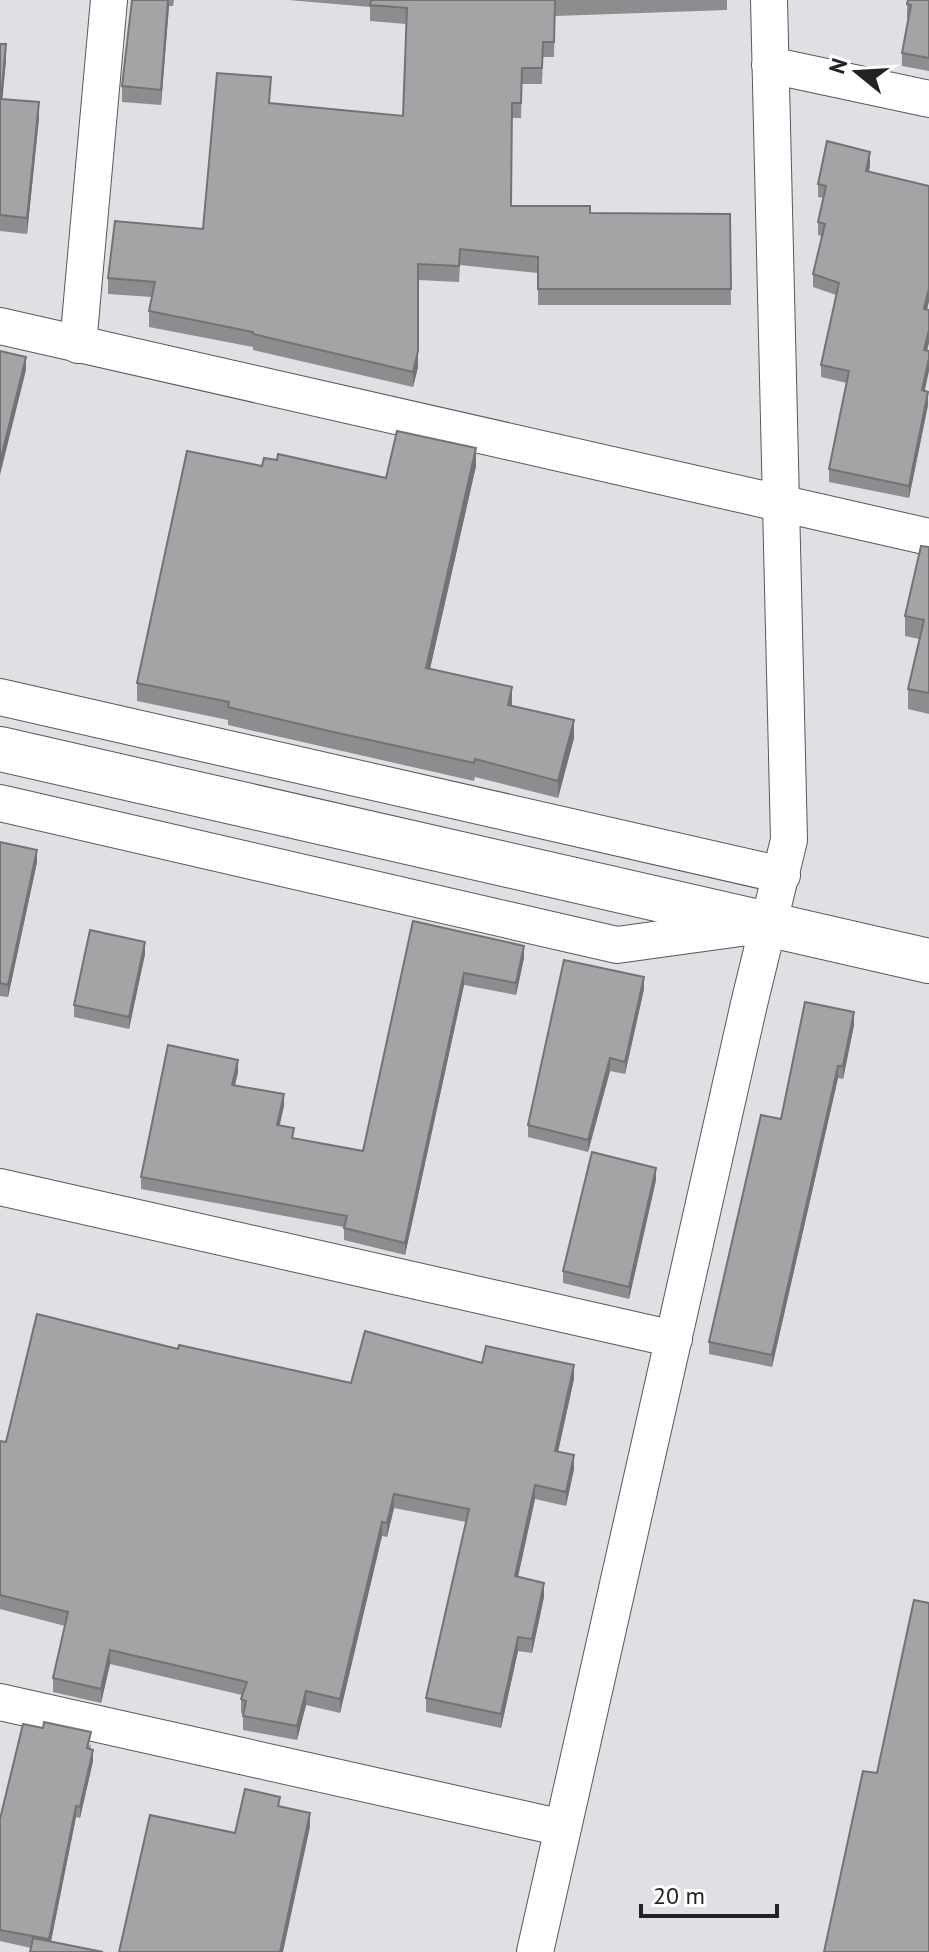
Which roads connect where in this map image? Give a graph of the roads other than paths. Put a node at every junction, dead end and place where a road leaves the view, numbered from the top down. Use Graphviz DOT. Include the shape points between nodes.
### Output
graph roads {
  1 [pos="109,0"];
  2 [pos="769,0"];
  3 [pos="770,65"];
  4 [pos="929,99"];
  5 [pos="0,326"];
  6 [pos="78,345"];
  7 [pos="783,503"];
  8 [pos="929,537"];
  9 [pos="0,697"];
  10 [pos="0,749"];
  11 [pos="0,803"];
  12 [pos="782,875"];
  13 [pos="768,925"];
  14 [pos="929,961"];
  15 [pos="0,1187"];
  16 [pos="674,1339"];
  17 [pos="0,1702"];
  18 [pos="563,1828"];
  19 [pos="535,1952"];
  1 -- 6 [label="street"];
  2 -- 3 [label="street"];
  3 -- 4 [label="street"];
  3 -- 7 [label="street"];
  5 -- 6 [label="street"];
  6 -- 7 [label="street"];
  7 -- 8 [label="street"];
  7 -- 12 [label="street" via="789,840"];
  9 -- 12 [label="street"];
  10 -- 13 [label="street"];
  11 -- 13 [label="street" via="617,945"];
  12 -- 13 [label="street"];
  13 -- 14 [label="street"];
  13 -- 16 [label="street"];
  15 -- 16 [label="street"];
  16 -- 18 [label="street"];
  17 -- 18 [label="street"];
  18 -- 19 [label="street"];
}
